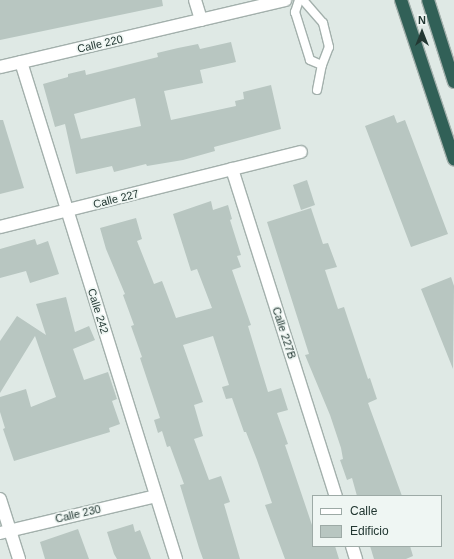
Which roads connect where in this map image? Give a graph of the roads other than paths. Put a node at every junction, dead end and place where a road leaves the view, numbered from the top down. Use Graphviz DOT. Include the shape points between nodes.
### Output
graph roads {
  1 [pos="195,0"];
  2 [pos="286,0"];
  3 [pos="299,0"];
  4 [pos="303,0"];
  5 [pos="402,0"];
  6 [pos="428,0"];
  7 [pos="201,20"];
  8 [pos="21,62"];
  9 [pos="322,65"];
  10 [pos="0,67"];
  11 [pos="454,82"];
  12 [pos="317,90"];
  13 [pos="301,152"];
  14 [pos="454,159"];
  15 [pos="232,169"];
  16 [pos="66,211"];
  17 [pos="0,227"];
  18 [pos="336,495"];
  19 [pos="156,496"];
  20 [pos="0,499"];
  21 [pos="5,532"];
  22 [pos="352,547"];
  23 [pos="19,559"];
  24 [pos="176,559"];
  25 [pos="356,559"];
  1 -- 7 [label="street"];
  2 -- 7 [label="street, Calle 220"];
  3 -- 9 [label="lane" via="295,12 310,60"];
  4 -- 9 [label="lane" via="323,23 329,47"];
  5 -- 14 [label="highway"];
  6 -- 11 [label="highway"];
  7 -- 8 [label="street, Calle 220"];
  8 -- 10 [label="street, Calle 220"];
  8 -- 16 [label="street, Calle 242"];
  9 -- 12 [label="lane"];
  13 -- 15 [label="street, Calle 227"];
  15 -- 16 [label="street, Calle 227"];
  15 -- 18 [label="street, Calle 227B"];
  16 -- 17 [label="street, Calle 227"];
  16 -- 19 [label="street, Calle 242"];
  19 -- 21 [label="street, Calle 230"];
  19 -- 24 [label="street, Calle 242"];
  20 -- 21 [label="street"];
  21 -- 23 [label="street"];
  22 -- 25 [label="street"];
}
